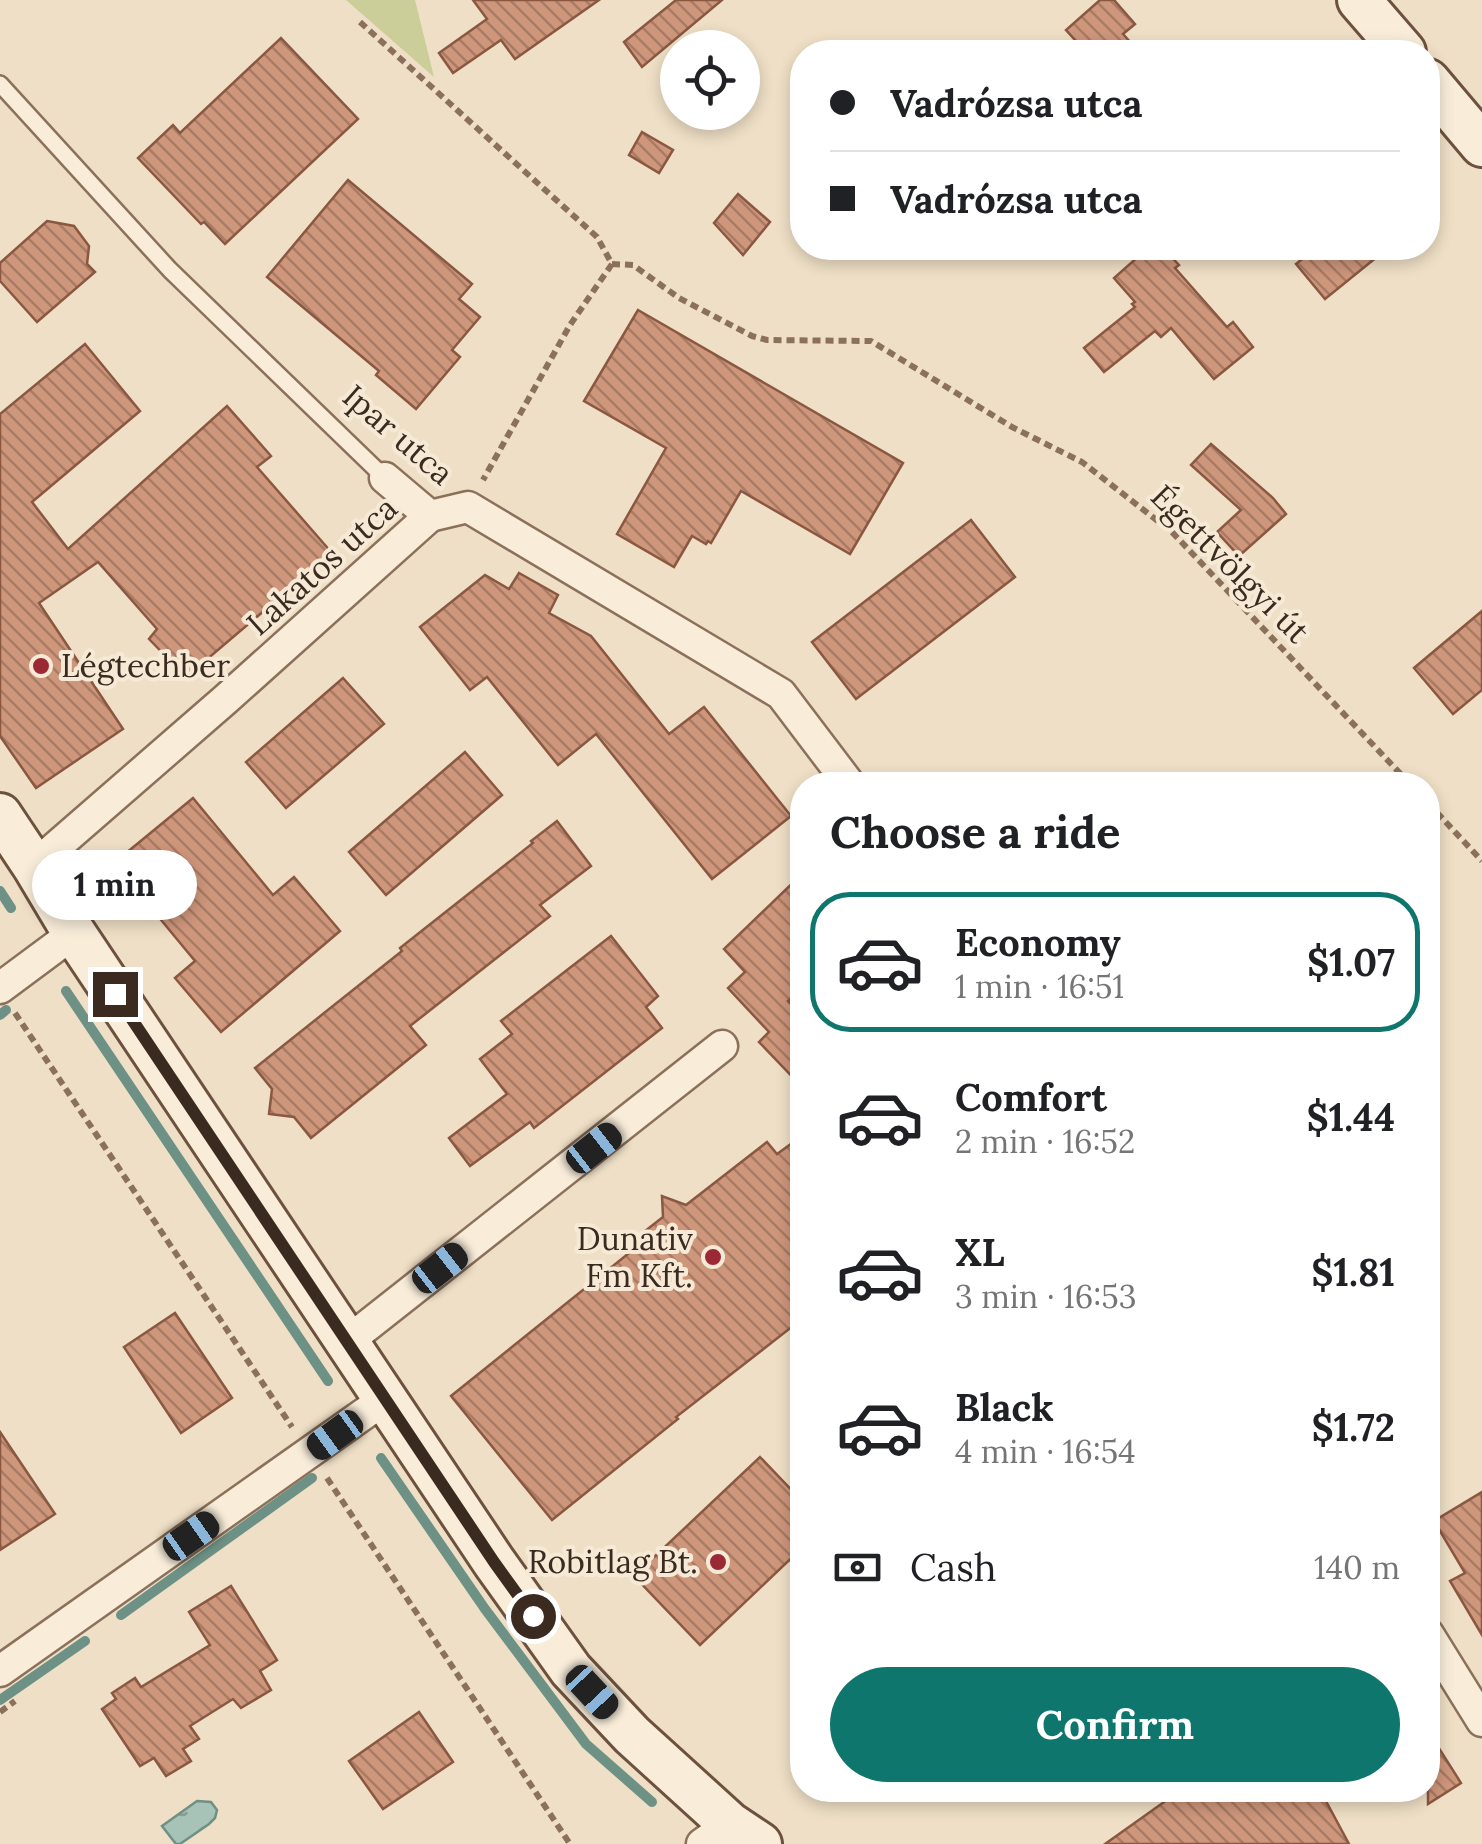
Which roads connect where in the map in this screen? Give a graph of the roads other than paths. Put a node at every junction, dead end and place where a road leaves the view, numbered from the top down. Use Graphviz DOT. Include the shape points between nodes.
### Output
graph roads {
  1 [pos="1359,0"];
  2 [pos="1394,40"];
  3 [pos="0,84"];
  4 [pos="1440,95"];
  5 [pos="1482,146"];
  6 [pos="385,478"];
  7 [pos="430,516"];
  8 [pos="840,772"];
  9 [pos="0,815"];
  10 [pos="34,866"];
  11 [pos="74,933"];
  12 [pos="4,995"];
  13 [pos="722,1046"];
  14 [pos="348,1341"];
  15 [pos="385,1399"];
  16 [pos="1440,1653"];
  17 [pos="0,1671"];
  18 [pos="1482,1721"];
  19 [pos="731,1837"];
  1 -- 2 [label="street"];
  3 -- 6 [label="lane, Ipar utca" via="170,270"];
  4 -- 5 [label="street"];
  6 -- 7 [label="street, Ipar utca"];
  7 -- 8 [label="street, Ipar utca" via="468,507 781,694"];
  7 -- 10 [label="street, Lakatos utca"];
  9 -- 10 [label="street"];
  10 -- 11 [label="street"];
  11 -- 12 [label="street"];
  11 -- 14 [label="street"];
  13 -- 14 [label="street"];
  14 -- 15 [label="street"];
  15 -- 17 [label="street"];
  15 -- 19 [label="street" via="571,1670"];
  16 -- 18 [label="street"];
}
